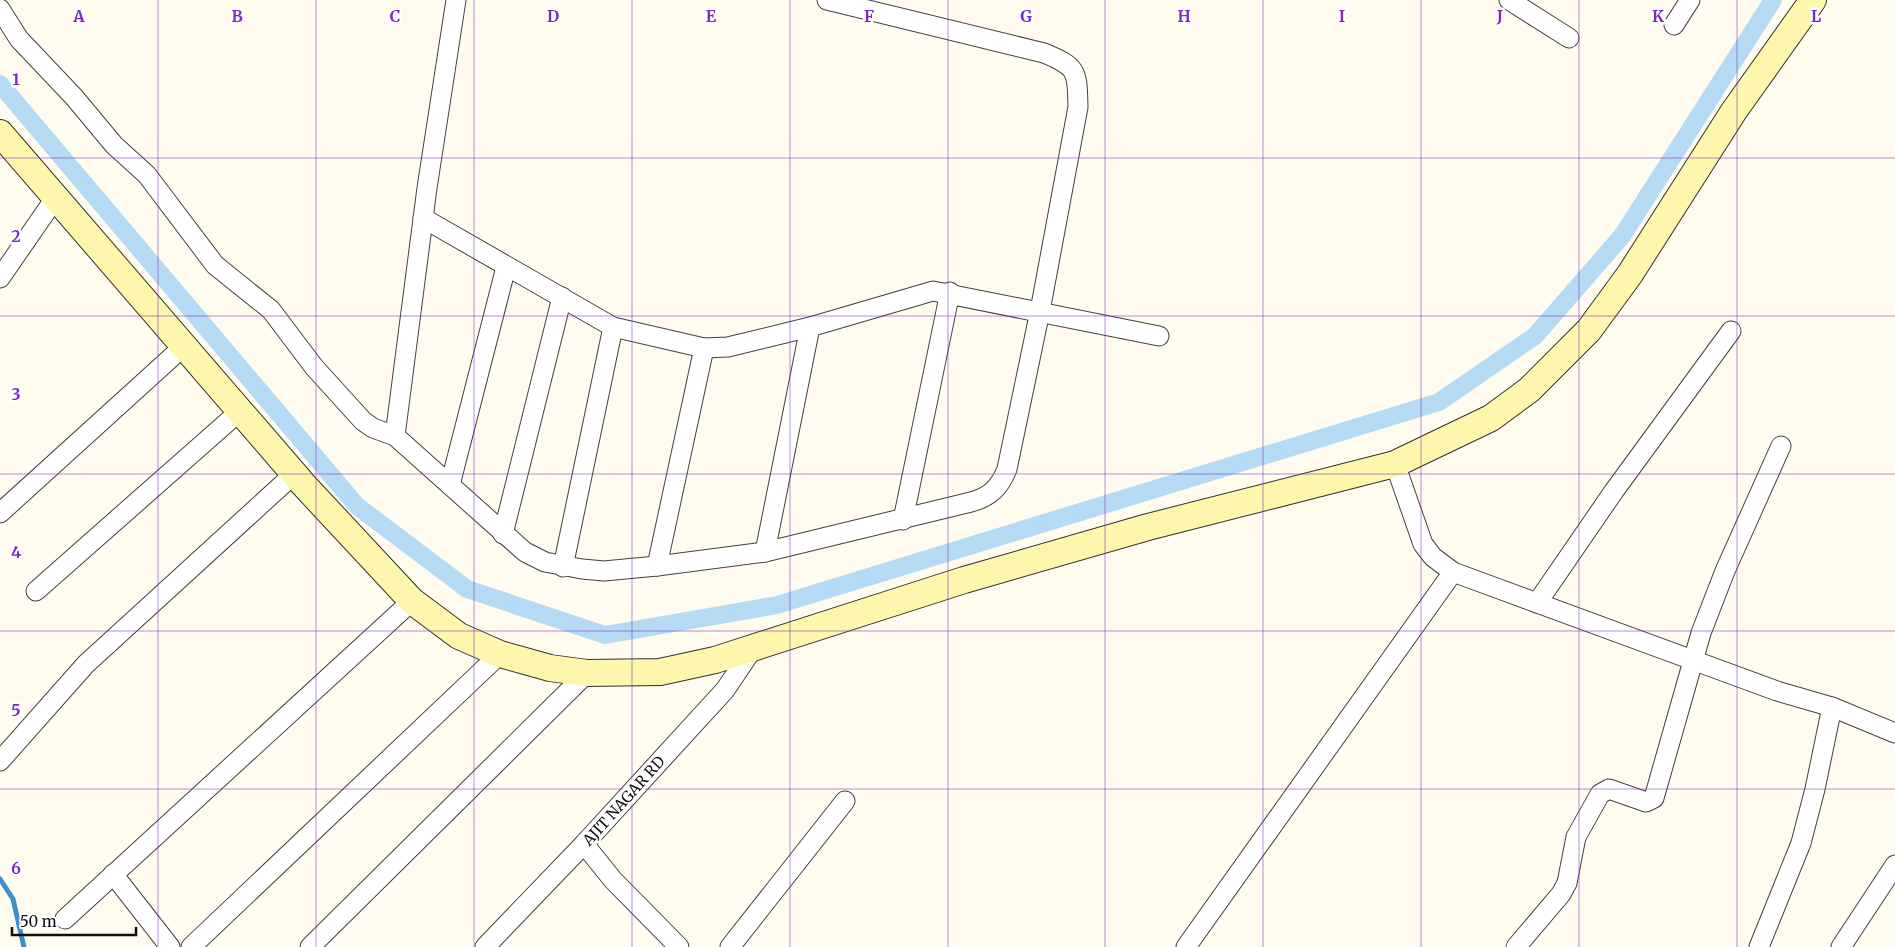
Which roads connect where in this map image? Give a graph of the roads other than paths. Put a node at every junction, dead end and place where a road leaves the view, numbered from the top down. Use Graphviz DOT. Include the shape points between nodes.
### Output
graph roads {
  1 [pos="456,0"];
  2 [pos="827,0"];
  3 [pos="1509,0"];
  4 [pos="1690,0"];
  5 [pos="1813,0"];
  6 [pos="0,9"];
  7 [pos="1674,25"];
  8 [pos="1569,38"];
  9 [pos="0,133"];
  10 [pos="56,198"];
  11 [pos="423,218"];
  12 [pos="506,267"];
  13 [pos="0,278"];
  14 [pos="950,292"];
  15 [pos="562,297"];
  16 [pos="1040,311"];
  17 [pos="613,326"];
  18 [pos="810,327"];
  19 [pos="1731,331"];
  20 [pos="1159,336"];
  21 [pos="184,346"];
  22 [pos="704,348"];
  23 [pos="240,411"];
  24 [pos="395,436"];
  25 [pos="1781,446"];
  26 [pos="1394,464"];
  27 [pos="294,474"];
  28 [pos="450,485"];
  29 [pos="0,513"];
  30 [pos="903,520"];
  31 [pos="503,534"];
  32 [pos="765,552"];
  33 [pos="657,566"];
  34 [pos="563,567"];
  35 [pos="1453,572"];
  36 [pos="36,591"];
  37 [pos="412,601"];
  38 [pos="1538,603"];
  39 [pos="754,647"];
  40 [pos="500,654"];
  41 [pos="1692,660"];
  42 [pos="587,672"];
  43 [pos="1832,707"];
  44 [pos="1895,733"];
  45 [pos="0,761"];
  46 [pos="845,801"];
  47 [pos="584,844"];
  48 [pos="1895,865"];
  49 [pos="113,874"];
  50 [pos="65,919"];
  51 [pos="170,947"];
  52 [pos="191,947"];
  53 [pos="310,947"];
  54 [pos="485,947"];
  55 [pos="679,947"];
  56 [pos="730,947"];
  57 [pos="1186,947"];
  58 [pos="1516,947"];
  59 [pos="1759,947"];
  60 [pos="1841,947"];
  1 -- 11 [label="street"];
  2 -- 16 [label="street" via="1044,53 1070,65 1075,74 1078,107"];
  3 -- 8 [label="street"];
  4 -- 7 [label="street"];
  5 -- 26 [label="street" via="1734,111 1630,274 1589,330 1530,390 1491,418"];
  6 -- 24 [label="street" via="19,39 114,145 147,175 215,265 270,310 314,367 363,421"];
  9 -- 10 [label="street"];
  10 -- 13 [label="street"];
  10 -- 21 [label="street"];
  11 -- 12 [label="street"];
  11 -- 24 [label="street"];
  12 -- 15 [label="street"];
  12 -- 28 [label="street"];
  14 -- 16 [label="street"];
  14 -- 18 [label="street" via="921,293"];
  14 -- 30 [label="street"];
  15 -- 17 [label="street"];
  15 -- 31 [label="street"];
  16 -- 20 [label="street"];
  16 -- 30 [label="street" via="1007,469 998,486 982,500"];
  17 -- 22 [label="street"];
  17 -- 34 [label="street"];
  18 -- 22 [label="street" via="728,347"];
  18 -- 32 [label="street"];
  19 -- 38 [label="street" via="1614,490"];
  21 -- 23 [label="street"];
  21 -- 29 [label="street"];
  22 -- 33 [label="street"];
  23 -- 27 [label="street"];
  23 -- 36 [label="street"];
  24 -- 28 [label="street"];
  25 -- 41 [label="street" via="1725,571"];
  26 -- 35 [label="street" via="1423,544 1433,557"];
  26 -- 39 [label="street" via="1148,527 964,580"];
  27 -- 37 [label="street"];
  27 -- 45 [label="street" via="86,664"];
  28 -- 31 [label="street"];
  30 -- 32 [label="street"];
  31 -- 34 [label="street" via="525,552"];
  32 -- 33 [label="street"];
  33 -- 34 [label="street" via="604,572"];
  35 -- 38 [label="street"];
  35 -- 57 [label="street"];
  37 -- 40 [label="street" via="459,636"];
  37 -- 49 [label="street"];
  38 -- 41 [label="street"];
  39 -- 42 [label="street" via="715,660 660,672"];
  39 -- 47 [label="street, AJIT NAGAR RD" via="725,690"];
  40 -- 42 [label="street" via="550,668"];
  40 -- 52 [label="street"];
  41 -- 43 [label="street"];
  41 -- 58 [label="street" via="1654,798 1646,802 1609,789 1600,794 1576,837 1561,894"];
  42 -- 53 [label="street"];
  43 -- 44 [label="street"];
  43 -- 59 [label="street" via="1801,843"];
  46 -- 56 [label="street"];
  47 -- 54 [label="street, AJIT NAGAR RD"];
  47 -- 55 [label="street" via="613,880"];
  48 -- 60 [label="street"];
  49 -- 50 [label="street"];
  49 -- 51 [label="street"];
}
